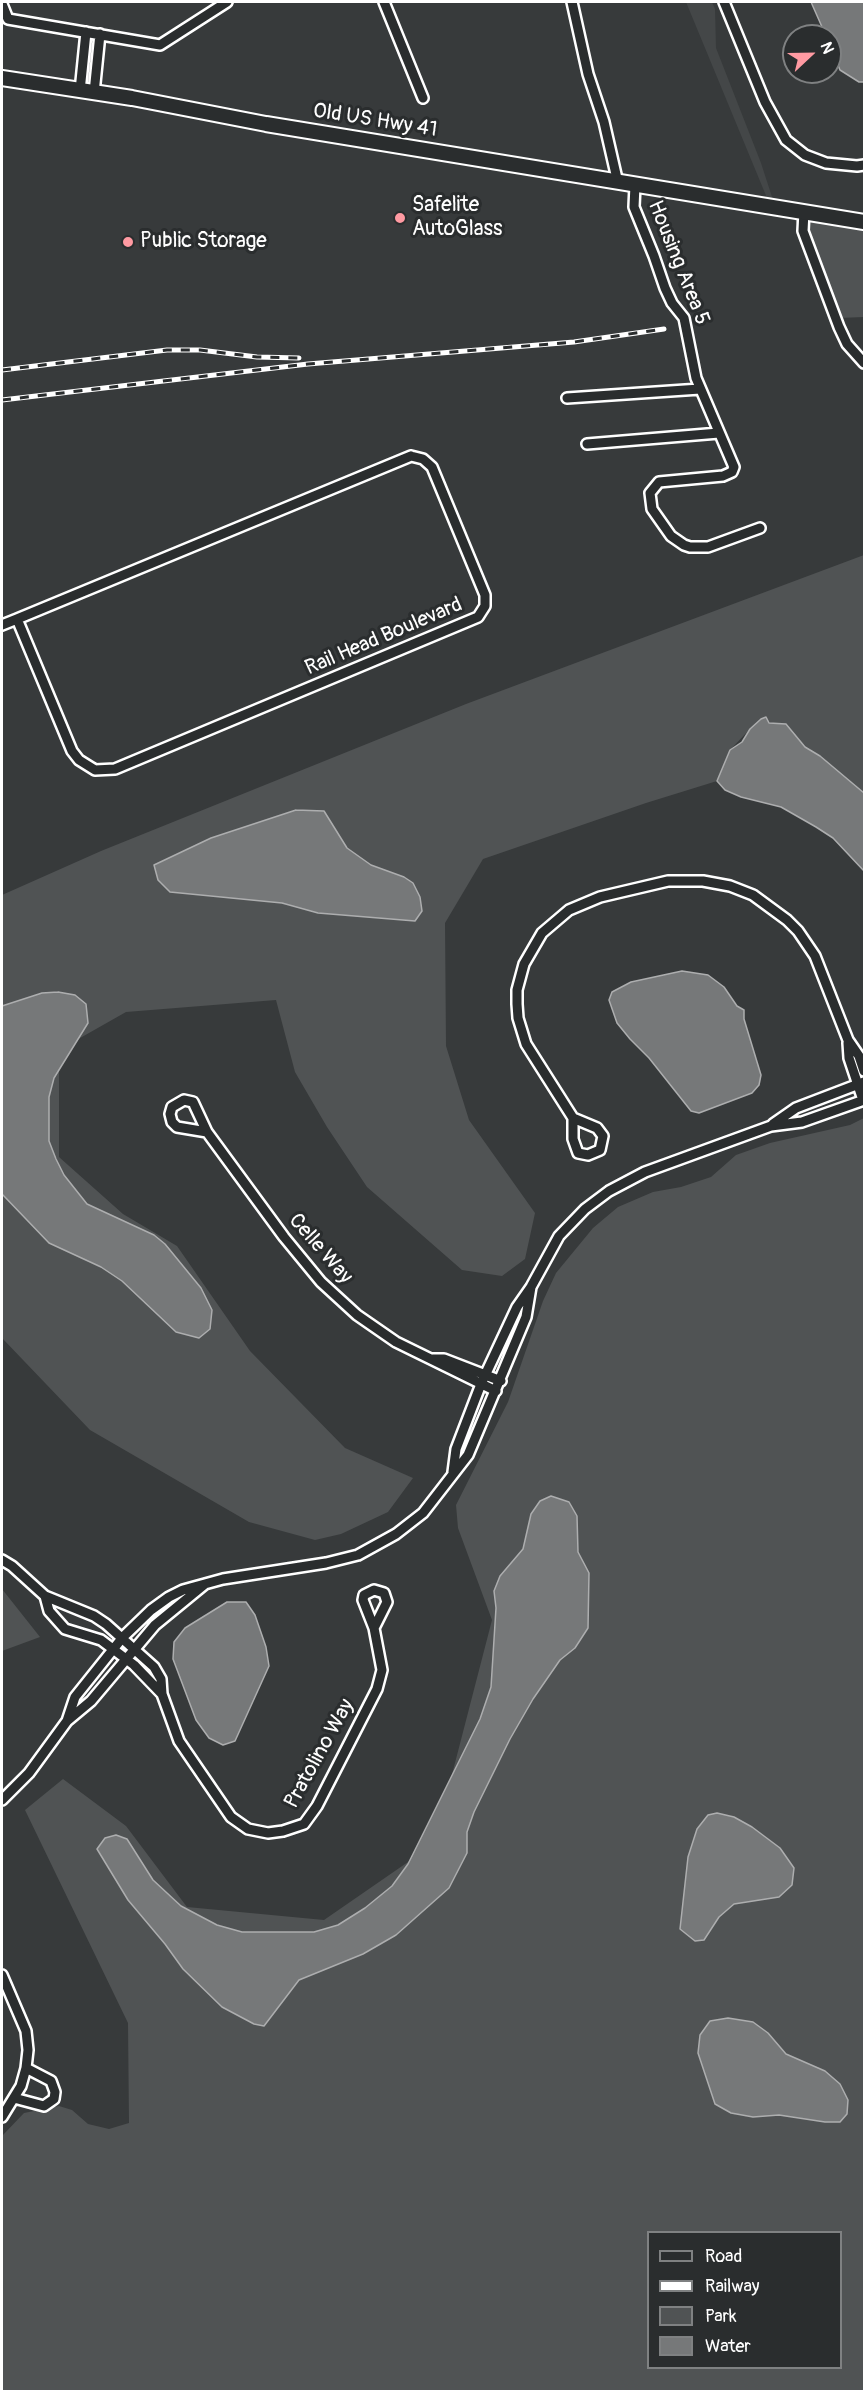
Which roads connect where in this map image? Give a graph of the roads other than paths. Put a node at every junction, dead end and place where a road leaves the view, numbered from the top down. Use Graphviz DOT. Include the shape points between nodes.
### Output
graph roads {
  1 [pos="226,2"];
  2 [pos="384,2"];
  3 [pos="572,2"];
  4 [pos="724,2"];
  5 [pos="2,4"];
  6 [pos="86,32"];
  7 [pos="100,34"];
  8 [pos="2,78"];
  9 [pos="87,92"];
  10 [pos="423,98"];
  11 [pos="864,165"];
  12 [pos="618,183"];
  13 [pos="634,185"];
  14 [pos="804,211"];
  15 [pos="864,222"];
  16 [pos="864,363"];
  17 [pos="700,388"];
  18 [pos="567,398"];
  19 [pos="719,433"];
  20 [pos="587,444"];
  21 [pos="760,528"];
  22 [pos="17,619"];
  23 [pos="2,626"];
  24 [pos="848,1040"];
  25 [pos="864,1071"];
  26 [pos="861,1083"];
  27 [pos="864,1100"];
  28 [pos="573,1118"];
  29 [pos="771,1126"];
  30 [pos="207,1132"];
  31 [pos="531,1287"];
  32 [pos="483,1380"];
  33 [pos="501,1381"];
  34 [pos="496,1391"];
  35 [pos="453,1472"];
  36 [pos="2,1560"];
  37 [pos="205,1584"];
  38 [pos="45,1596"];
  39 [pos="374,1628"];
  40 [pos="123,1637"];
  41 [pos="136,1648"];
  42 [pos="114,1649"];
  43 [pos="127,1659"];
  44 [pos="162,1694"];
  45 [pos="67,1721"];
  46 [pos="3,1798"];
  47 [pos="2,1975"];
  48 [pos="26,2068"];
  49 [pos="14,2098"];
  50 [pos="2,2117"];
  1 -- 7 [label="street" via="160,45"];
  2 -- 10 [label="street"];
  3 -- 12 [label="street"];
  4 -- 11 [label="street" via="765,102 786,140 805,155 826,163"];
  5 -- 6 [label="street" via="8,19"];
  6 -- 7 [label="street"];
  6 -- 9 [label="street"];
  7 -- 9 [label="street"];
  8 -- 9 [label="street, Old US Hwy 41"];
  9 -- 12 [label="street, Old US Hwy 41"];
  12 -- 13 [label="street, Old US Hwy 41"];
  13 -- 14 [label="street, Old US Hwy 41"];
  13 -- 17 [label="street, Housing Area 5" via="634,207 665,288 684,318"];
  14 -- 15 [label="street, Old US Hwy 41"];
  14 -- 16 [label="street" via="803,231 838,327"];
  17 -- 18 [label="street"];
  17 -- 19 [label="street, Housing Area 5"];
  19 -- 20 [label="street"];
  19 -- 21 [label="street, Housing Area 5" via="734,467 732,472 659,482 650,493 652,509 671,536 690,547 708,547"];
  22 -- 22 [label="street, Rail Head Boulevard" via="411,456 432,467 485,601 482,612 473,620 106,771 86,766 72,751"];
  22 -- 23 [label="street, Rail Head Boulevard"];
  24 -- 25 [label="street"];
  24 -- 26 [label="street" via="849,1058"];
  24 -- 28 [label="street" via="807,942 787,920 753,895 716,883 690,880 668,881 600,897 569,910 542,933 524,964 517,990 518,1018 526,1044"];
  26 -- 27 [label="street"];
  26 -- 29 [label="street" via="796,1108"];
  27 -- 29 [label="street" via="802,1122"];
  29 -- 31 [label="street" via="645,1172 609,1191 559,1236"];
  30 -- 32 [label="street, Celle Way" via="284,1237 321,1282 357,1315 396,1342 433,1359 444,1359"];
  31 -- 32 [label="street" via="517,1307"];
  31 -- 33 [label="street" via="526,1317"];
  32 -- 33 [label="street, Celle Way"];
  32 -- 34 [label="street, Celle Way"];
  32 -- 35 [label="street" via="456,1449"];
  33 -- 34 [label="street"];
  34 -- 35 [label="street" via="468,1455"];
  35 -- 37 [label="street" via="423,1513 358,1555"];
  36 -- 38 [label="street"];
  37 -- 40 [label="street" via="169,1597"];
  37 -- 41 [label="street" via="155,1625"];
  38 -- 40 [label="street, Pratolino Way" via="94,1616"];
  38 -- 42 [label="street, Pratolino Way" via="49,1611 65,1629 93,1636"];
  39 -- 44 [label="street, Pratolino Way" via="381,1670 376,1689 317,1806 304,1824 283,1831 248,1829 231,1817 179,1741"];
  40 -- 41 [label="street, Pratolino Way"];
  40 -- 42 [label="street"];
  41 -- 43 [label="street"];
  41 -- 44 [label="street, Pratolino Way" via="159,1673"];
  42 -- 43 [label="street, Pratolino Way"];
  42 -- 45 [label="street" via="75,1697"];
  43 -- 44 [label="street, Pratolino Way"];
  43 -- 45 [label="street" via="91,1701"];
  45 -- 46 [label="street" via="29,1773"];
  47 -- 48 [label="street" via="26,2031"];
  48 -- 49 [label="street"];
  48 -- 49 [label="street" via="51,2081 54,2099 44,2106"];
  49 -- 50 [label="street"];
}
